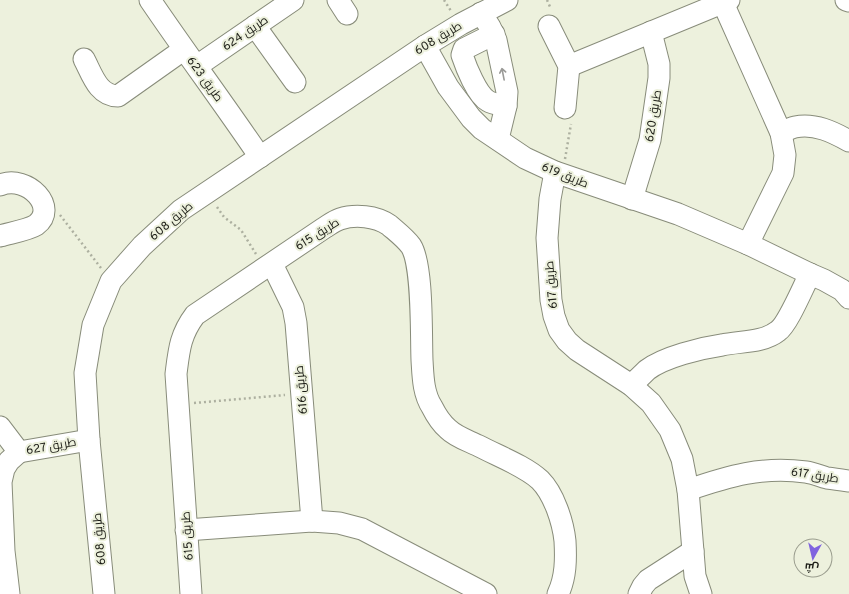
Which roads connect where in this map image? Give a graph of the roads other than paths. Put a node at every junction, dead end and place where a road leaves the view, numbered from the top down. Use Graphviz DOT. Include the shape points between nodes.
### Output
graph roads {
  1 [pos="150,0"];
  2 [pos="293,0"];
  3 [pos="507,0"];
  4 [pos="846,0"];
  5 [pos="726,1"];
  6 [pos="849,2"];
  7 [pos="481,13"];
  8 [pos="254,26"];
  9 [pos="549,26"];
  10 [pos="651,32"];
  11 [pos="494,34"];
  12 [pos="425,46"];
  13 [pos="183,50"];
  14 [pos="84,59"];
  15 [pos="196,66"];
  16 [pos="569,66"];
  17 [pos="295,82"];
  18 [pos="506,106"];
  19 [pos="564,108"];
  20 [pos="781,133"];
  21 [pos="498,139"];
  22 [pos="849,141"];
  23 [pos="260,157"];
  24 [pos="555,172"];
  25 [pos="0,185"];
  26 [pos="632,199"];
  27 [pos="0,236"];
  28 [pos="748,244"];
  29 [pos="268,266"];
  30 [pos="810,274"];
  31 [pos="849,298"];
  32 [pos="631,385"];
  33 [pos="0,427"];
  34 [pos="89,440"];
  35 [pos="20,452"];
  36 [pos="849,480"];
  37 [pos="688,490"];
  38 [pos="312,521"];
  39 [pos="186,530"];
  40 [pos="2,551"];
  41 [pos="693,552"];
  42 [pos="478,592"];
  43 [pos="8,594"];
  44 [pos="104,594"];
  45 [pos="191,594"];
  46 [pos="558,594"];
  47 [pos="639,594"];
  48 [pos="701,594"];
  1 -- 13 [label="street, طريق 623"];
  2 -- 8 [label="street, طريق 624"];
  3 -- 7 [label="street, طريق 608"];
  4 -- 6 [label="street"];
  5 -- 10 [label="street"];
  5 -- 20 [label="street"];
  7 -- 11 [label="street"];
  7 -- 12 [label="street, طريق 608"];
  8 -- 15 [label="street, طريق 624"];
  8 -- 17 [label="street"];
  9 -- 16 [label="street"];
  10 -- 16 [label="street"];
  10 -- 26 [label="street, طريق 620" via="659,64 659,78 650,140"];
  18 -- 11 [label="street, one-way" via="507,92"];
  11 -- 18 [label="street" via="464,49 462,55 483,97"];
  12 -- 21 [label="street, طريق 619" via="448,87 471,118"];
  12 -- 23 [label="street, طريق 608"];
  13 -- 14 [label="street" via="118,96 100,89"];
  13 -- 15 [label="street, طريق 623"];
  15 -- 23 [label="street, طريق 623"];
  16 -- 19 [label="street"];
  18 -- 21 [label="street"];
  20 -- 22 [label="street" via="795,127 809,126 829,131"];
  20 -- 28 [label="street" via="785,155 783,173"];
  21 -- 24 [label="street, طريق 619" via="525,158"];
  23 -- 34 [label="street, طريق 608" via="181,210 142,246 112,281 94,325 84,373"];
  24 -- 26 [label="street, طريق 619"];
  24 -- 32 [label="street, طريق 617" via="547,238 554,316 559,330 577,350"];
  25 -- 27 [label="street" via="7,182 25,185 35,192 42,202 44,212 36,224"];
  26 -- 28 [label="street, طريق 619" via="678,214"];
  28 -- 30 [label="street, طريق 619"];
  29 -- 38 [label="street, طريق 616" via="292,307 296,323"];
  29 -- 39 [label="street, طريق 615" via="195,315 187,326 180,344 176,374"];
  29 -- 46 [label="street, طريق 615" via="339,219 368,217 382,220 401,235 411,247 416,262 423,380 428,402 448,430 519,466 540,481 555,504 564,530 566,563"];
  30 -- 31 [label="street, طريق 619" via="842,290"];
  30 -- 32 [label="street" via="786,321 770,336 722,344 666,360 648,370"];
  32 -- 37 [label="street, طريق 617" via="651,403 670,430 682,459"];
  33 -- 35 [label="street, طريق 627"];
  34 -- 35 [label="street, طريق 627"];
  34 -- 44 [label="street, طريق 608"];
  35 -- 40 [label="street" via="9,461 1,482"];
  36 -- 37 [label="street, طريق 617" via="827,478 807,472 775,470 745,473"];
  37 -- 41 [label="street, طريق 617"];
  38 -- 39 [label="street"];
  38 -- 42 [label="street" via="339,523 362,529"];
  39 -- 45 [label="street, طريق 615"];
  40 -- 43 [label="street"];
  41 -- 47 [label="street" via="648,580"];
  41 -- 48 [label="street, طريق 617" via="695,576"];
}
